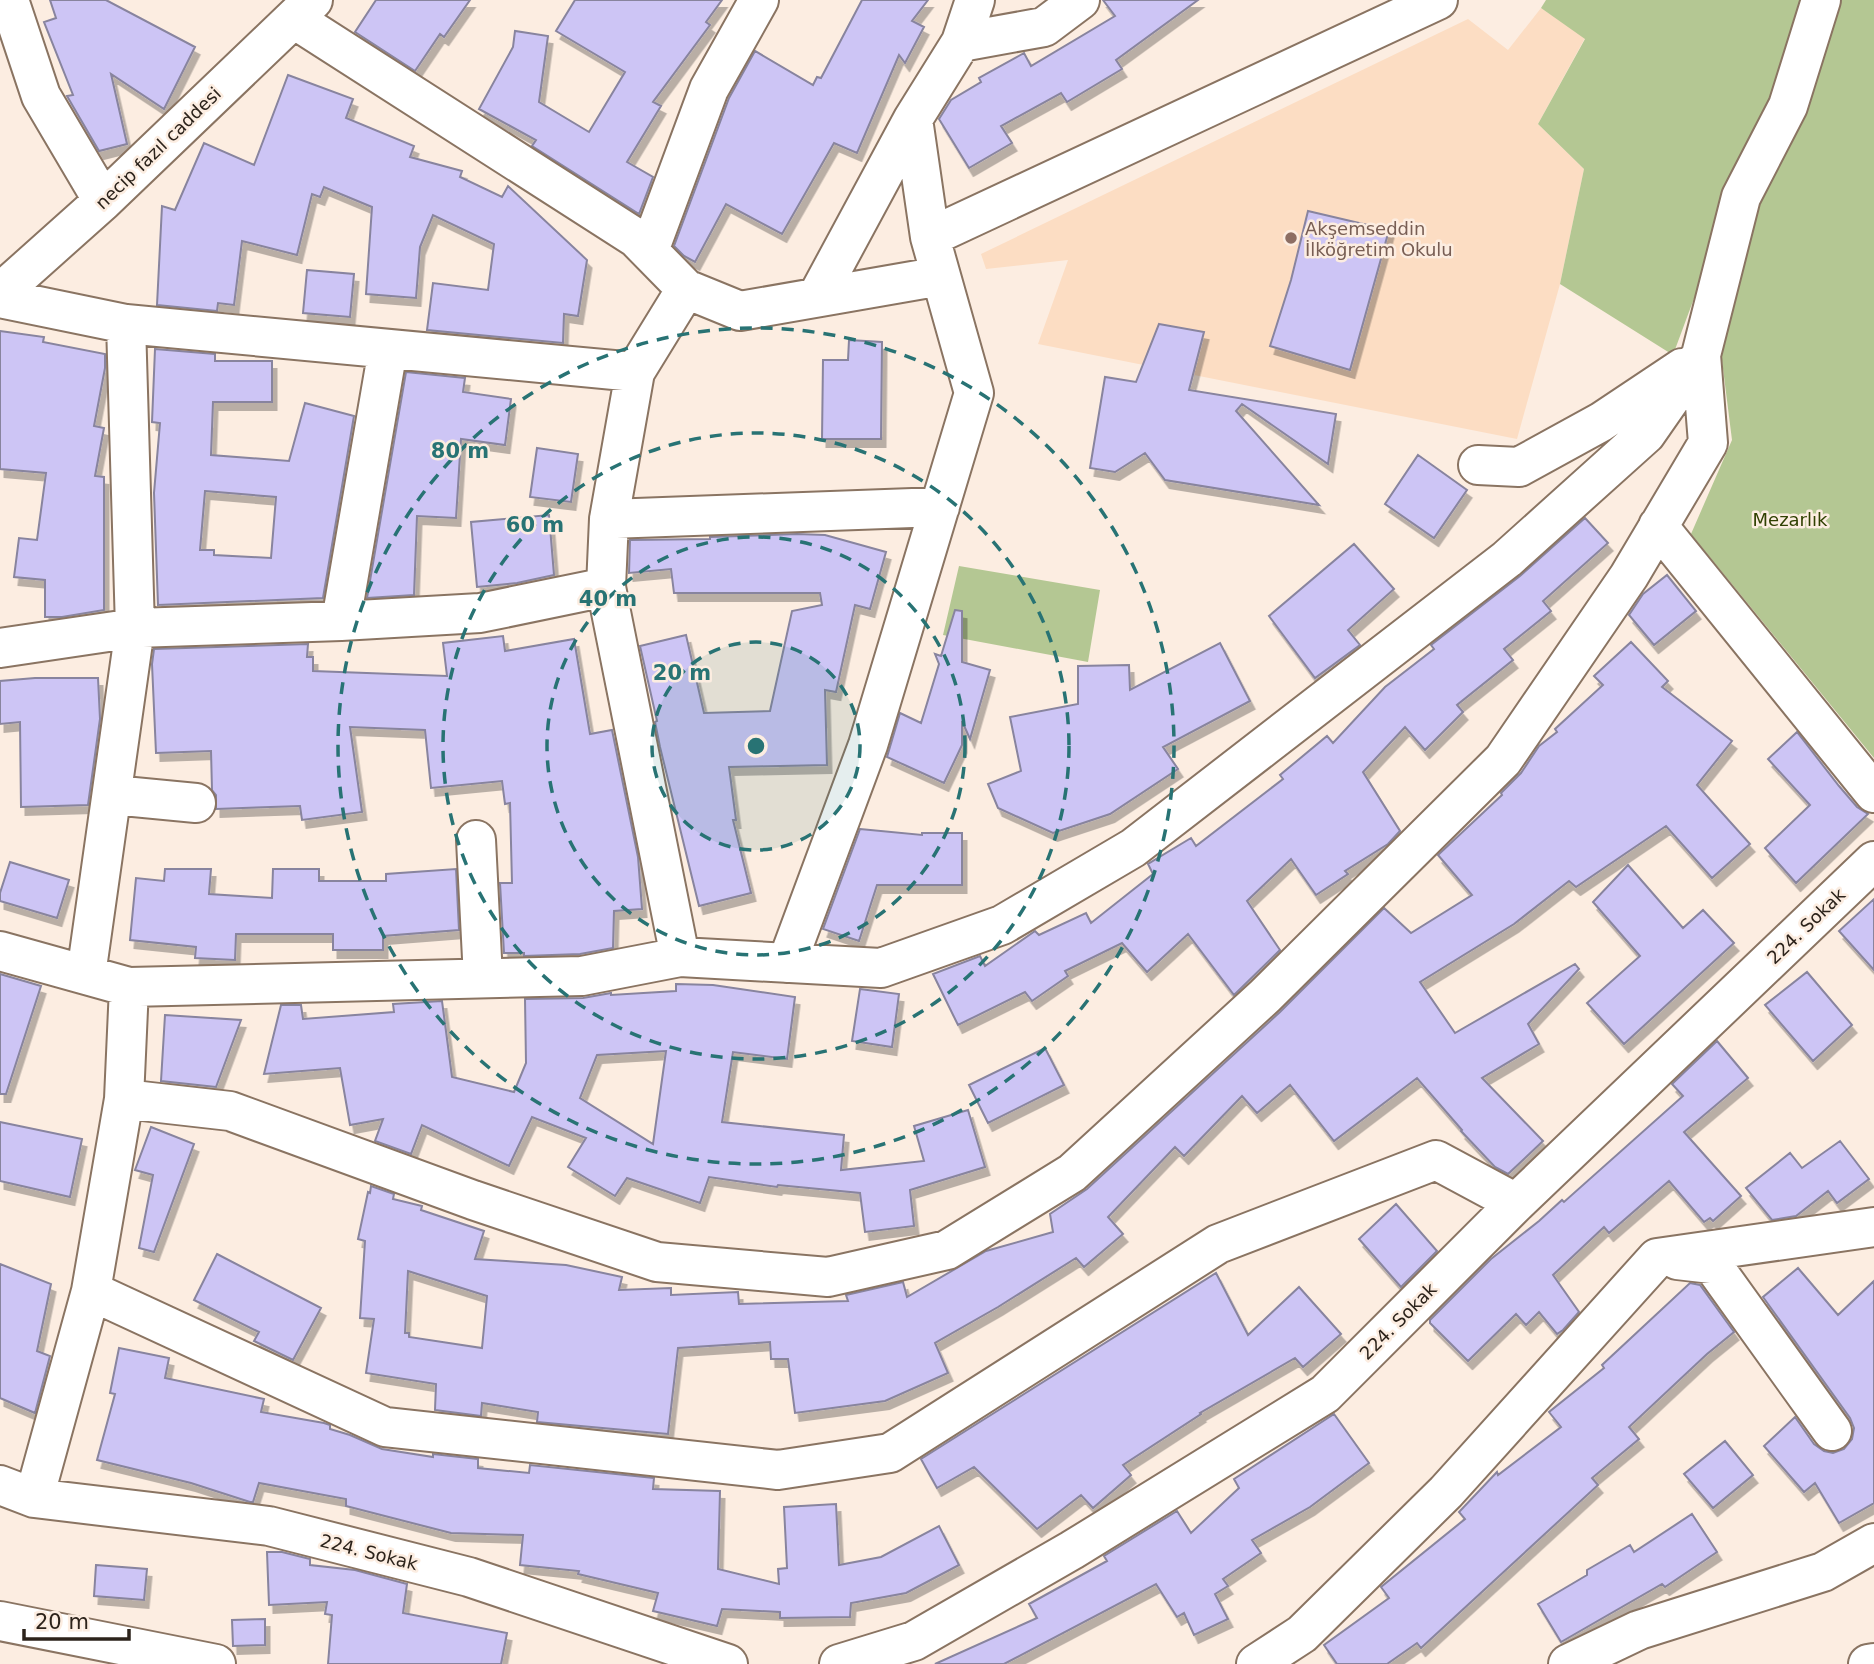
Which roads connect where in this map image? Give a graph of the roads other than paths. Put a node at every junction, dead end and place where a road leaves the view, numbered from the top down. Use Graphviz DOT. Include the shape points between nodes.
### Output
graph roads {
  1 [pos="9,0"];
  2 [pos="760,0"];
  3 [pos="975,0"];
  4 [pos="1080,0"];
  5 [pos="1438,0"];
  6 [pos="1821,0"];
  7 [pos="303,9"];
  8 [pos="961,42"];
  9 [pos="913,119"];
  10 [pos="103,201"];
  11 [pos="930,237"];
  12 [pos="649,251"];
  13 [pos="940,276"];
  14 [pos="686,289"];
  15 [pos="0,295"];
  16 [pos="817,297"];
  17 [pos="126,324"];
  18 [pos="388,349"];
  19 [pos="1701,355"];
  20 [pos="635,372"];
  21 [pos="1478,465"];
  22 [pos="940,506"];
  23 [pos="609,519"];
  24 [pos="1658,526"];
  25 [pos="606,587"];
  26 [pos="341,621"];
  27 [pos="135,628"];
  28 [pos="0,648"];
  29 [pos="1874,793"];
  30 [pos="113,795"];
  31 [pos="196,803"];
  32 [pos="476,840"];
  33 [pos="1874,861"];
  34 [pos="0,951"];
  35 [pos="680,957"];
  36 [pos="787,963"];
  37 [pos="86,975"];
  38 [pos="483,978"];
  39 [pos="129,987"];
  40 [pos="124,1099"];
  41 [pos="1516,1203"];
  42 [pos="1874,1227"];
  43 [pos="1657,1258"];
  44 [pos="91,1292"];
  45 [pos="1832,1431"];
  46 [pos="17,1492"];
  47 [pos="1874,1543"];
  48 [pos="0,1621"];
  49 [pos="1874,1662"];
  50 [pos="216,1664"];
  51 [pos="728,1664"];
  52 [pos="839,1664"];
  53 [pos="1256,1664"];
  54 [pos="1568,1664"];
  55 [pos="1868,1664"];
  1 -- 10 [label="street" via="41,96"];
  2 -- 12 [label="street" via="709,89"];
  3 -- 8 [label="street"];
  4 -- 8 [label="street" via="1044,27"];
  5 -- 11 [label="street"];
  6 -- 19 [label="street" via="1788,106 1741,197"];
  7 -- 10 [label="street, necip fazıl caddesi"];
  7 -- 12 [label="street"];
  8 -- 9 [label="street"];
  9 -- 11 [label="street"];
  9 -- 16 [label="street"];
  10 -- 15 [label="street, necip fazıl caddesi"];
  11 -- 13 [label="street"];
  12 -- 14 [label="street"];
  13 -- 16 [label="street"];
  13 -- 22 [label="street" via="974,393"];
  14 -- 16 [label="street" via="740,311"];
  14 -- 20 [label="street"];
  15 -- 17 [label="street"];
  17 -- 18 [label="street"];
  17 -- 27 [label="street"];
  18 -- 20 [label="street"];
  18 -- 26 [label="street"];
  19 -- 21 [label="street" via="1601,422 1519,467"];
  19 -- 24 [label="street" via="1708,443"];
  19 -- 36 [label="street" via="1646,434 1507,559 1133,848 1002,925 881,968"];
  20 -- 23 [label="street"];
  22 -- 23 [label="street"];
  22 -- 36 [label="street" via="868,745"];
  23 -- 25 [label="street"];
  24 -- 29 [label="street"];
  24 -- 40 [label="street" via="1503,760 1265,996 1072,1173 947,1250 828,1277 657,1262 230,1111"];
  25 -- 26 [label="street" via="480,613"];
  25 -- 35 [label="street"];
  26 -- 27 [label="street"];
  27 -- 28 [label="street"];
  27 -- 30 [label="street"];
  30 -- 31 [label="street"];
  30 -- 37 [label="street"];
  32 -- 38 [label="street"];
  33 -- 41 [label="street, 224. Sokak"];
  34 -- 37 [label="street"];
  35 -- 36 [label="street"];
  35 -- 38 [label="street" via="582,976"];
  37 -- 39 [label="street"];
  38 -- 39 [label="street"];
  39 -- 40 [label="street"];
  40 -- 44 [label="street"];
  41 -- 44 [label="street" via="1436,1160 1218,1244 890,1453 778,1470 385,1427"];
  41 -- 52 [label="street, 224. Sokak" via="1325,1394 914,1641"];
  42 -- 43 [label="street"];
  43 -- 45 [label="street" via="1712,1264"];
  43 -- 53 [label="street" via="1446,1492 1302,1634"];
  44 -- 46 [label="street"];
  46 -- 51 [label="street, 224. Sokak" via="269,1526 469,1577"];
  47 -- 54 [label="street" via="1823,1572 1639,1630"];
  48 -- 50 [label="street"];
  49 -- 55 [label="street"];
}
